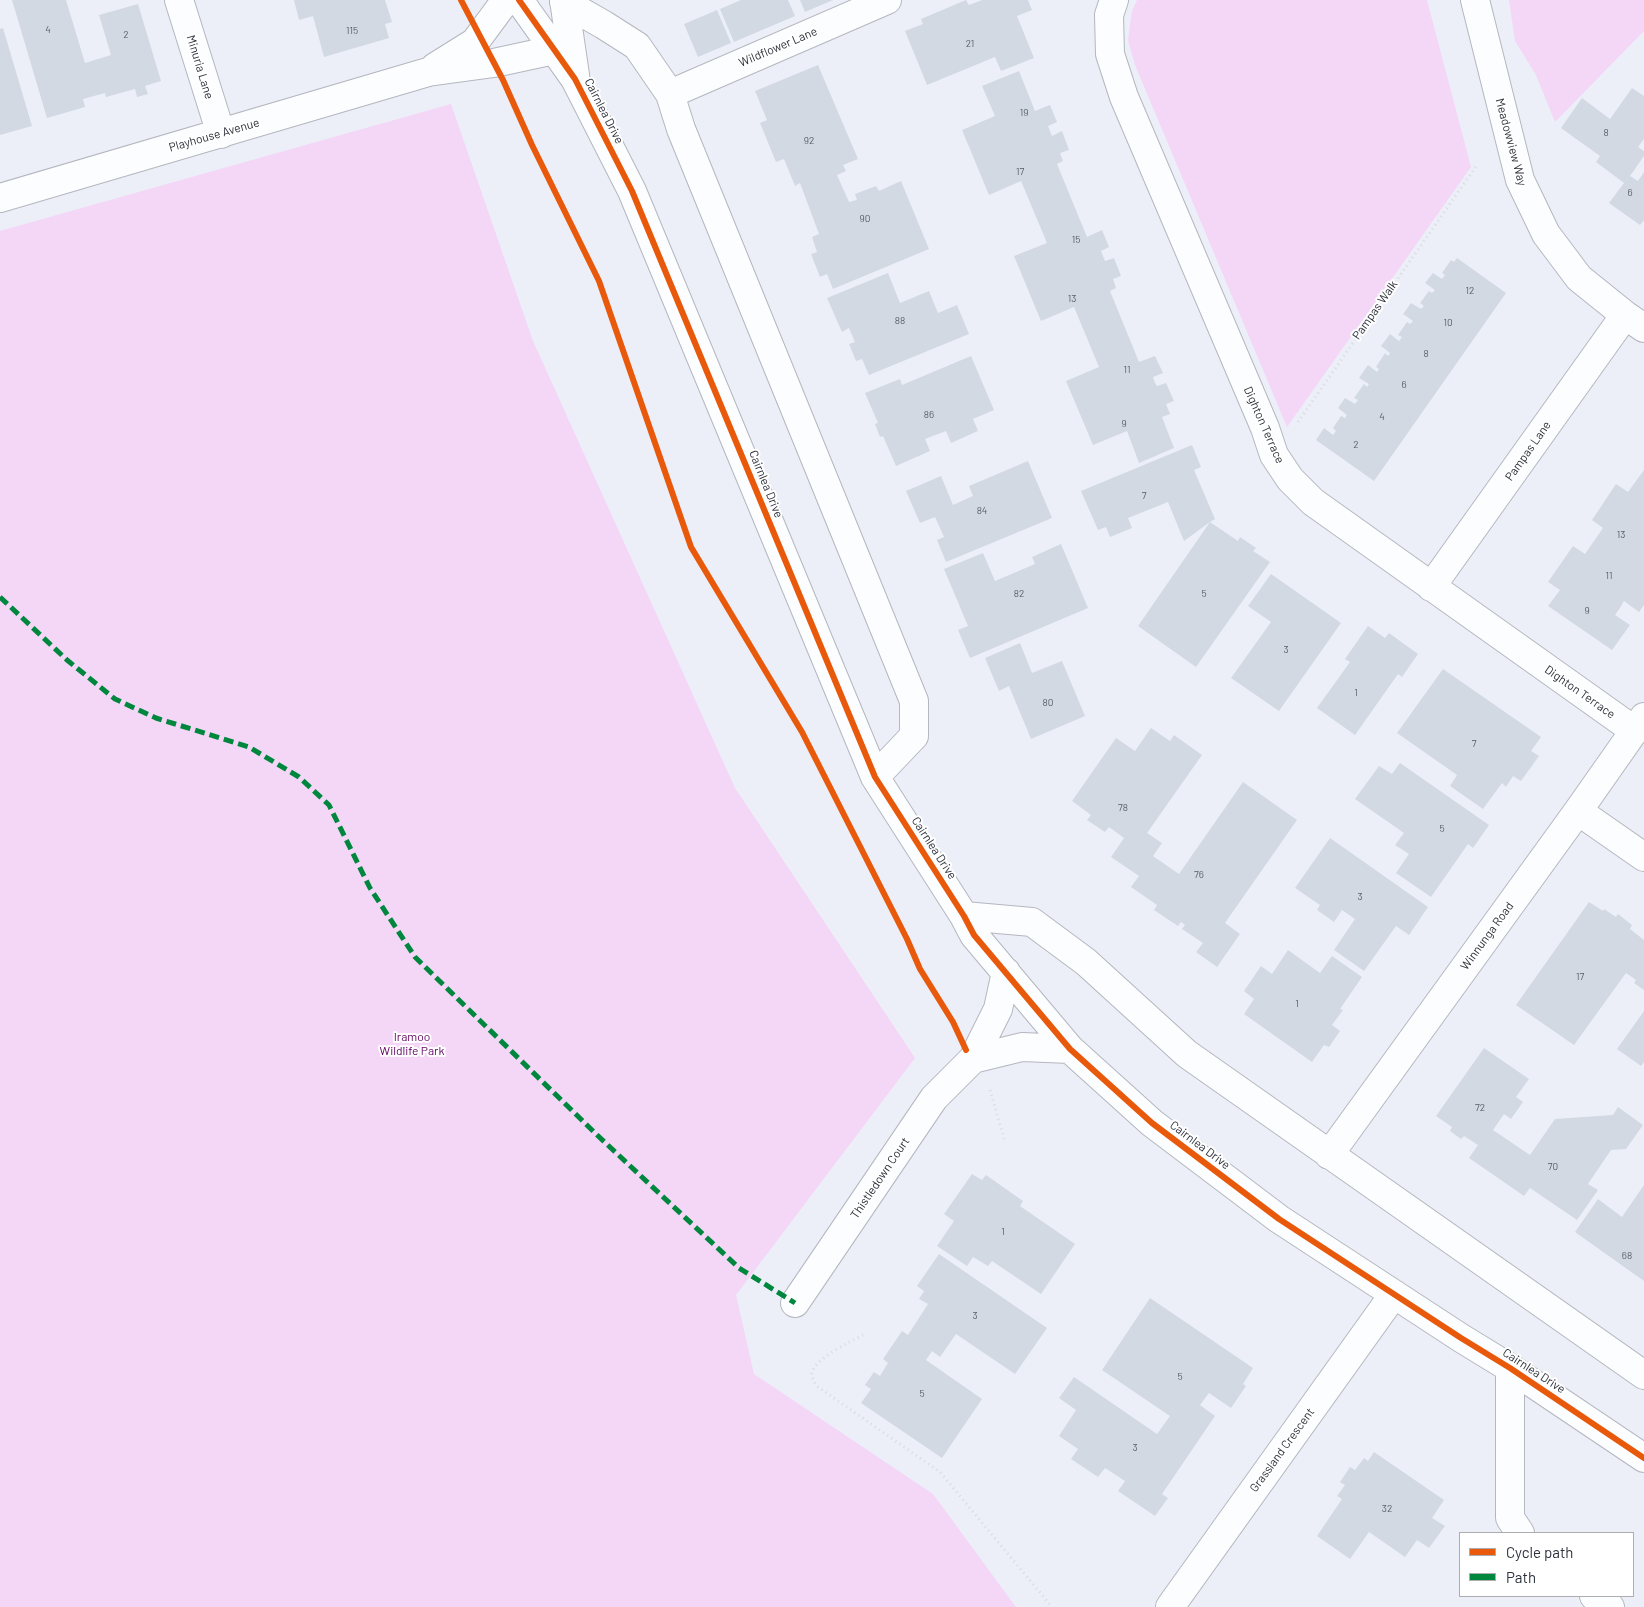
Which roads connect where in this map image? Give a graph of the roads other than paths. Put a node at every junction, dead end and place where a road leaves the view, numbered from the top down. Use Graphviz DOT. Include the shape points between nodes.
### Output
graph roads {
  1 [pos="179,0"];
  2 [pos="506,0"];
  3 [pos="519,0"];
  4 [pos="887,0"];
  5 [pos="1114,0"];
  6 [pos="1476,0"];
  7 [pos="564,1"];
  8 [pos="554,50"];
  9 [pos="428,72"];
  10 [pos="575,79"];
  11 [pos="670,94"];
  12 [pos="221,134"];
  13 [pos="0,198"];
  14 [pos="1634,321"];
  15 [pos="1431,587"];
  16 [pos="1639,724"];
  17 [pos="875,777"];
  18 [pos="1578,811"];
  19 [pos="1644,857"];
  20 [pos="964,916"];
  21 [pos="1006,972"];
  22 [pos="1070,1049"];
  23 [pos="973,1059"];
  24 [pos="1330,1155"];
  25 [pos="1394,1294"];
  26 [pos="795,1303"];
  27 [pos="1510,1368"];
  28 [pos="1644,1375"];
  29 [pos="1644,1458"];
  30 [pos="1519,1532"];
  31 [pos="1595,1597"];
  32 [pos="1170,1607"];
  33 [pos="1610,1607"];
  1 -- 12 [label="street, Minuria Lane"];
  2 -- 9 [label="street, Playhouse Avenue" via="475,42"];
  3 -- 8 [label="street, Cairnlea Drive"];
  4 -- 11 [label="street, Wildflower Lane"];
  5 -- 15 [label="street, Dighton Terrace" via="1109,15 1110,54 1124,97 1274,455 1290,479 1313,502"];
  6 -- 14 [label="street, Meadowview Way" via="1520,180 1546,234 1578,278"];
  7 -- 10 [label="street, Cairnlea Drive"];
  7 -- 11 [label="street, Cairnlea Drive" via="637,46"];
  8 -- 9 [label="street, Playhouse Avenue"];
  8 -- 10 [label="street, Cairnlea Drive"];
  9 -- 12 [label="street, Playhouse Avenue"];
  10 -- 17 [label="street, Cairnlea Drive" via="632,191"];
  11 -- 17 [label="street, Cairnlea Drive" via="681,129 914,701 914,736"];
  12 -- 13 [label="street, Playhouse Avenue"];
  14 -- 15 [label="street, Pampas Lane"];
  15 -- 16 [label="street, Dighton Terrace"];
  16 -- 18 [label="street, Winnunga Road"];
  17 -- 20 [label="street, Cairnlea Drive"];
  18 -- 19 [label="street"];
  18 -- 24 [label="street, Winnunga Road"];
  20 -- 21 [label="street, Cairnlea Drive" via="974,935"];
  20 -- 24 [label="street" via="1032,922 1086,962 1187,1054"];
  21 -- 22 [label="street, Cairnlea Drive"];
  21 -- 23 [label="street, Thistledown Court" via="998,1009"];
  22 -- 23 [label="street" via="1022,1047"];
  22 -- 25 [label="street, Cairnlea Drive" via="1152,1123 1279,1219"];
  23 -- 26 [label="street, Thistledown Court" via="934,1098"];
  24 -- 28 [label="street"];
  25 -- 27 [label="street, Cairnlea Drive"];
  25 -- 32 [label="street, Grassland Crescent"];
  27 -- 29 [label="street, Cairnlea Drive"];
  27 -- 30 [label="street, Cairnlea Drive" via="1510,1518"];
  31 -- 33 [label="street"];
}
